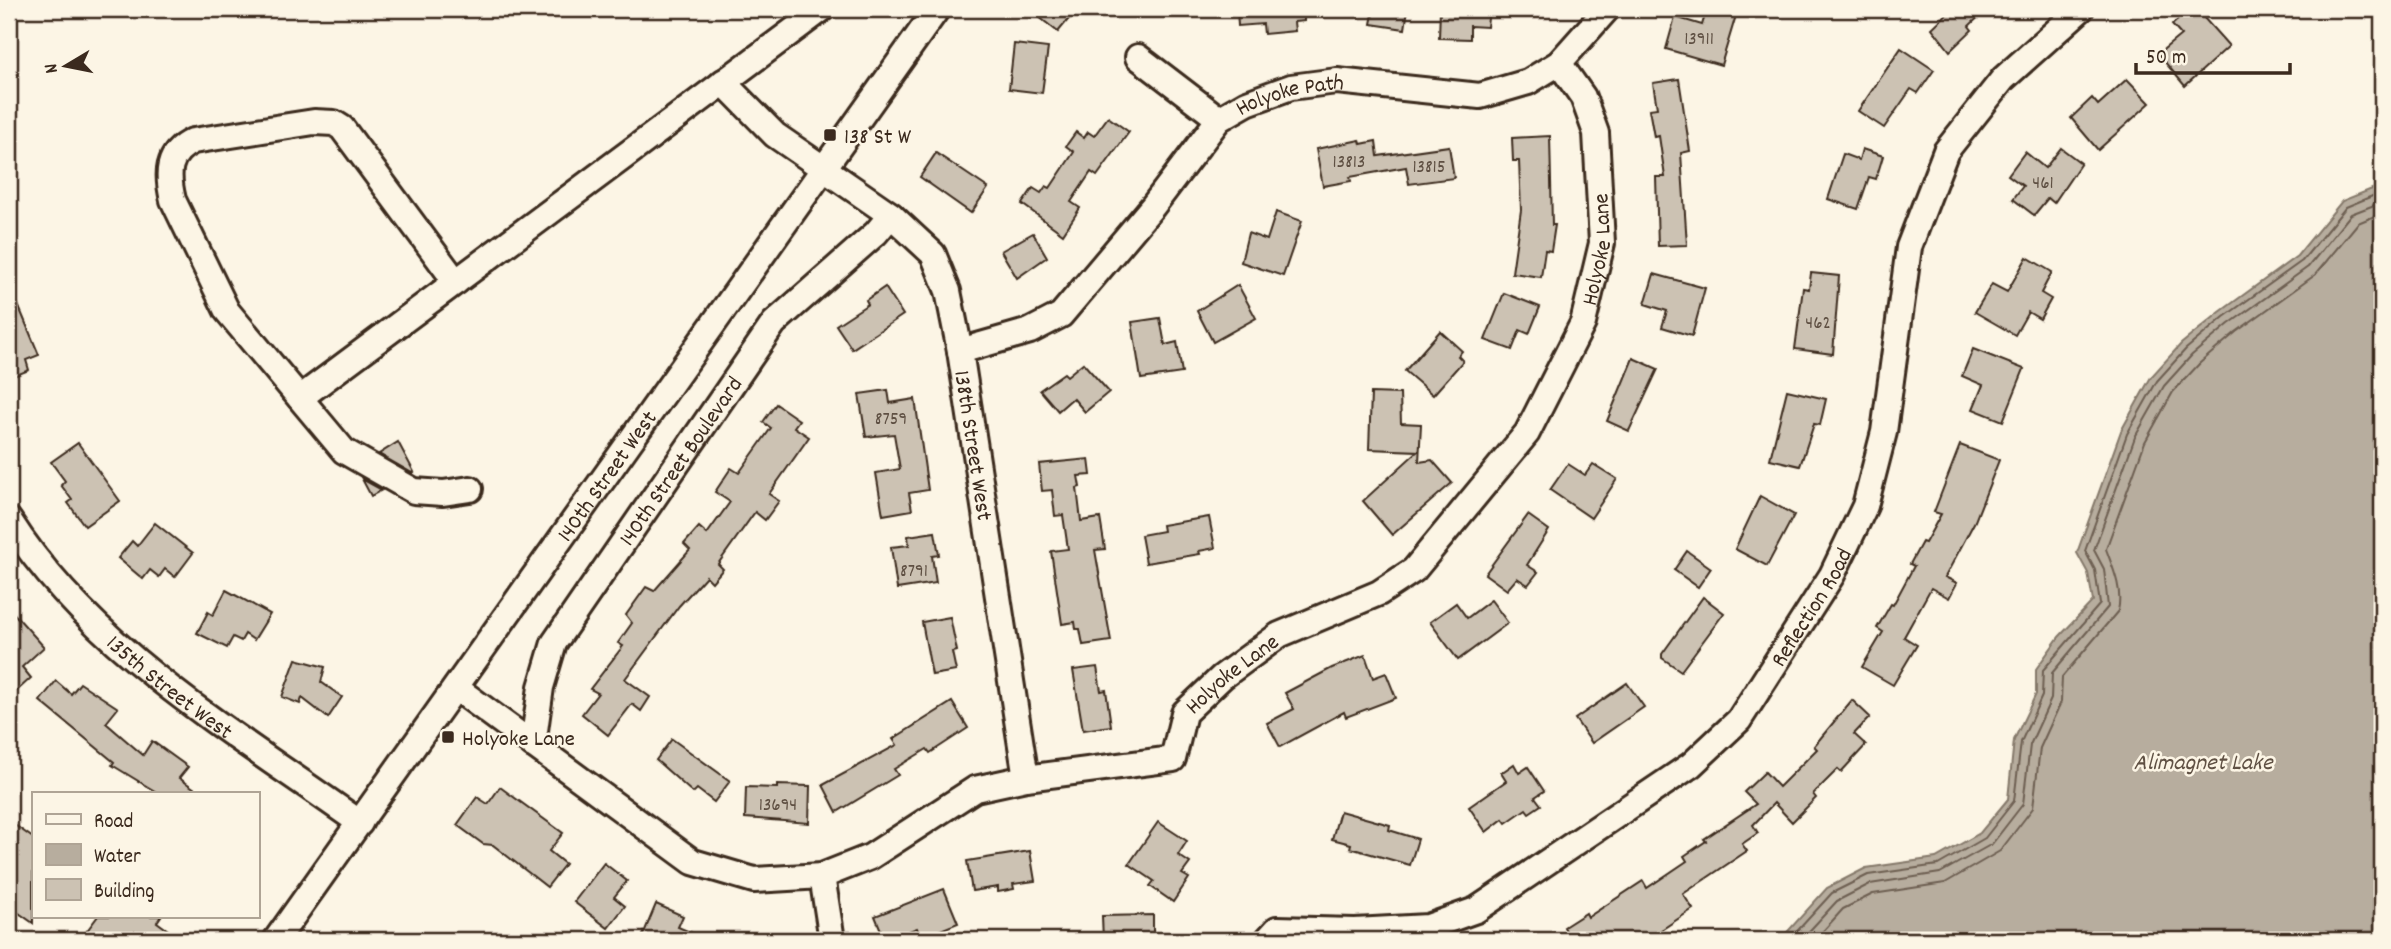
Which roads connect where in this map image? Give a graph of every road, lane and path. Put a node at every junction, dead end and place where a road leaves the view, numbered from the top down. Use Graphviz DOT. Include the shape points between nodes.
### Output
graph roads {
  1 [pos="822,9"];
  2 [pos="937,9"];
  3 [pos="1607,9"];
  4 [pos="2081,9"];
  5 [pos="1138,57"];
  6 [pos="1559,63"];
  7 [pos="723,82"];
  8 [pos="1219,119"];
  9 [pos="825,167"];
  10 [pos="891,215"];
  11 [pos="456,282"];
  12 [pos="960,351"];
  13 [pos="300,398"];
  14 [pos="470,489"];
  15 [pos="9,520"];
  16 [pos="456,688"];
  17 [pos="533,745"];
  18 [pos="1026,778"];
  19 [pos="360,822"];
  20 [pos="822,876"];
  21 [pos="276,940"];
  22 [pos="832,940"];
  23 [pos="1267,940"];
  1 -- 7 [label="street"];
  2 -- 9 [label="street, 140th Street West"];
  3 -- 6 [label="street, Holyoke Path"];
  4 -- 23 [label="street, Reflection Road" via="2003,79 1946,151 1909,247 1884,432 1865,506 1832,575 1739,720 1691,765 1476,910 1428,927 1277,929"];
  5 -- 8 [label="street"];
  6 -- 8 [label="street, Holyoke Path" via="1528,82 1480,96 1337,81 1291,87"];
  6 -- 18 [label="street, Holyoke Lane" via="1583,97 1596,133 1602,243 1583,323 1527,433 1414,570 1379,593 1279,635 1222,677 1184,713 1173,759"];
  7 -- 9 [label="street, 138th Street West" via="775,135"];
  7 -- 11 [label="street"];
  8 -- 12 [label="street, Holyoke Path" via="1061,315 1030,331"];
  9 -- 10 [label="street, 138th Street West"];
  9 -- 16 [label="street, 140th Street West"];
  10 -- 12 [label="street, 138th Street West" via="933,254 948,290"];
  10 -- 17 [label="street, 140th Street Boulevard" via="774,323 554,643 541,687"];
  11 -- 13 [label="street"];
  11 -- 13 [label="street" via="334,123 314,122 184,145 171,161 169,182 184,228 227,311"];
  12 -- 18 [label="street, 138th Street West"];
  13 -- 14 [label="street" via="344,451 414,492 443,494"];
  15 -- 19 [label="street, 135th Street West" via="26,547 105,633 164,683"];
  16 -- 17 [label="street, Holyoke Lane"];
  16 -- 19 [label="street, 140th Street West"];
  17 -- 20 [label="street, Holyoke Lane" via="693,862 754,880"];
  18 -- 20 [label="street, Holyoke Lane" via="975,789 870,857"];
  19 -- 21 [label="street, 140th Street West"];
  20 -- 22 [label="street"];
}
